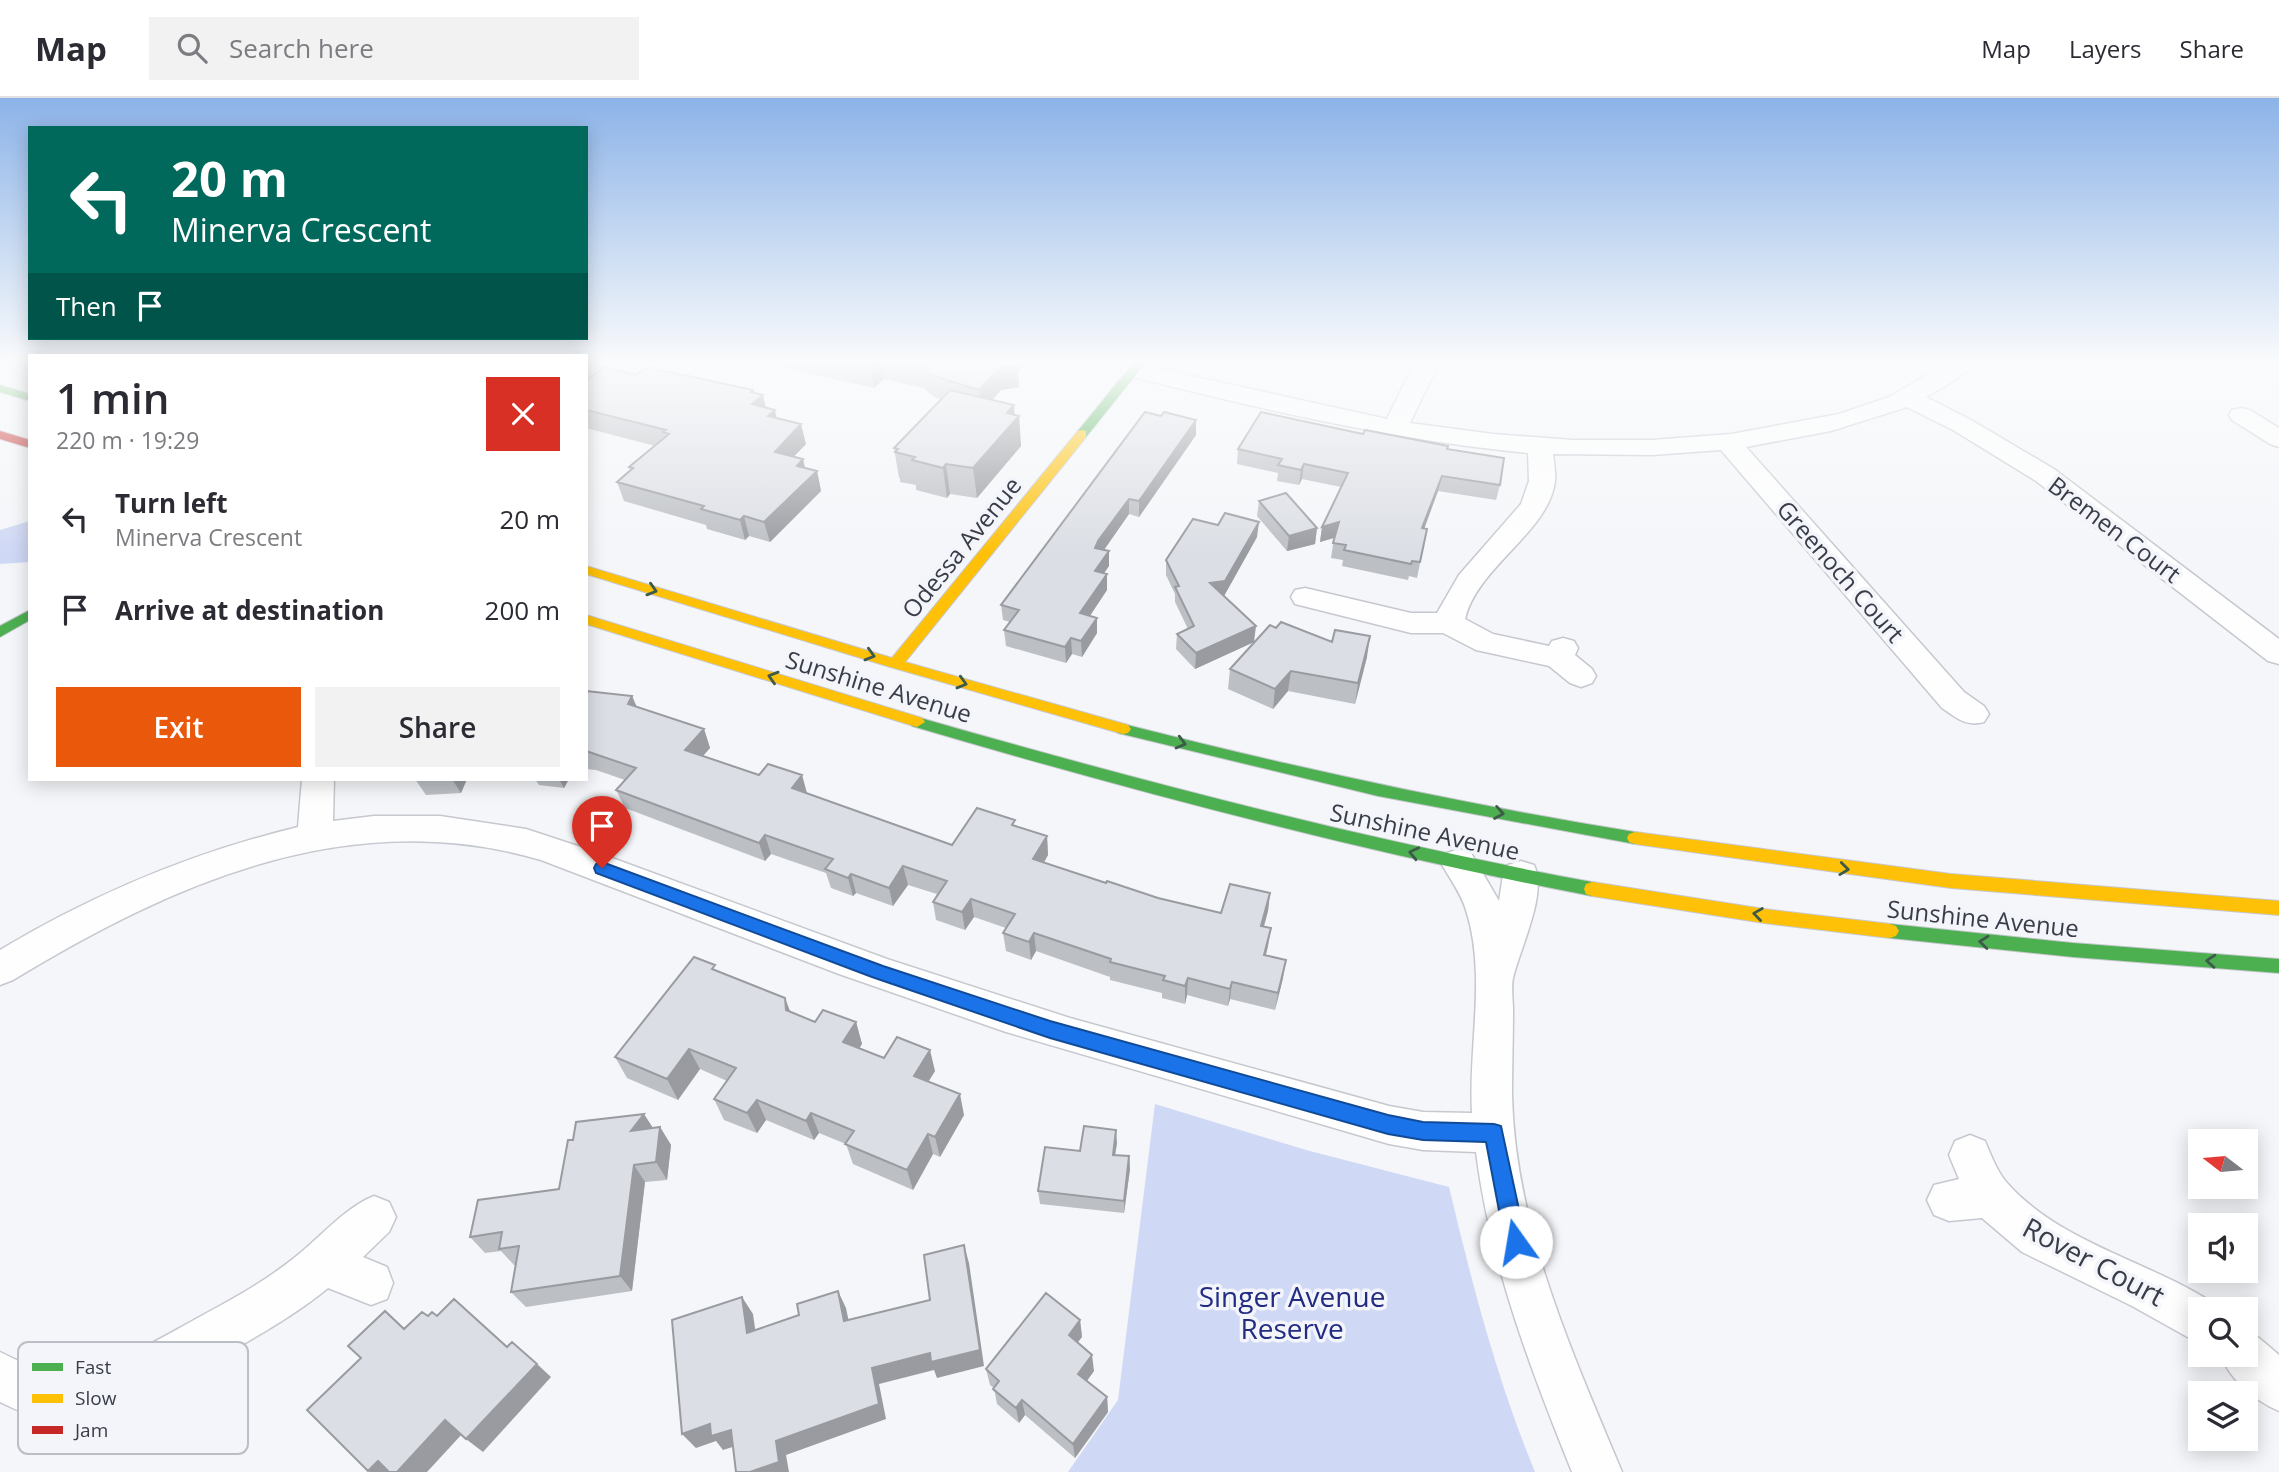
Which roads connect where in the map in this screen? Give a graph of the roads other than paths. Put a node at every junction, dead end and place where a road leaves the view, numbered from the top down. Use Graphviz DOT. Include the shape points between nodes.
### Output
graph roads {
  1 [pos="1088,426"];
  2 [pos="1391,426"];
  3 [pos="1823,426"];
  4 [pos="1963,426"];
  5 [pos="2259,426"];
  6 [pos="1395,427"];
  7 [pos="0,435"];
  8 [pos="2279,439"];
  9 [pos="28,443"];
  10 [pos="1729,443"];
  11 [pos="1540,446"];
  12 [pos="588,571"];
  13 [pos="1305,597"];
  14 [pos="27,615"];
  15 [pos="588,620"];
  16 [pos="1449,623"];
  17 [pos="0,632"];
  18 [pos="2279,654"];
  19 [pos="1568,661"];
  20 [pos="892,668"];
  21 [pos="1955,707"];
  22 [pos="1224,754"];
  23 [pos="318,781"];
  24 [pos="1475,828"];
  25 [pos="314,836"];
  26 [pos="1459,863"];
  27 [pos="1518,867"];
  28 [pos="2279,908"];
  29 [pos="2279,966"];
  30 [pos="0,969"];
  31 [pos="1495,984"];
  32 [pos="1494,1133"];
  33 [pos="1970,1154"];
  34 [pos="374,1217"];
  35 [pos="330,1258"];
  36 [pos="371,1283"];
  37 [pos="2188,1314"];
  38 [pos="200,1342"];
  39 [pos="2257,1367"];
  40 [pos="0,1376"];
  41 [pos="18,1385"];
  42 [pos="2279,1387"];
  43 [pos="1597,1472"];
  1 -- 20 [label="main road, Odessa Avenue"];
  2 -- 6 [label="street"];
  3 -- 10 [label="street"];
  4 -- 18 [label="street, Bremen Court" via="2045,475"];
  5 -- 8 [label="street"];
  6 -- 11 [label="street"];
  7 -- 9 [label="main road"];
  10 -- 11 [label="street"];
  10 -- 21 [label="street, Greenoch Court"];
  11 -- 16 [label="street" via="1542,481 1534,506 1469,581"];
  12 -- 20 [label="main road, Sunshine Avenue, one-way"];
  13 -- 16 [label="street" via="1411,623"];
  14 -- 17 [label="main road"];
  26 -- 15 [label="main road, Sunshine Avenue, one-way" via="1174,796 867,699"];
  16 -- 19 [label="street" via="1487,643"];
  20 -- 22 [label="main road, Sunshine Avenue, one-way"];
  22 -- 24 [label="main road" via="1337,794"];
  22 -- 28 [label="main road, Sunshine Avenue, one-way" via="1406,796 1688,847 2076,895"];
  23 -- 25 [label="street"];
  25 -- 30 [label="street" via="214,863 155,887 97,912"];
  25 -- 32 [label="street" via="414,828 509,839 577,859 879,972 1050,1030 1388,1125"];
  26 -- 27 [label="main road, Sunshine Avenue"];
  26 -- 31 [label="street" via="1486,916"];
  29 -- 27 [label="main road, Sunshine Avenue, one-way" via="2097,953 1848,926 1621,894"];
  27 -- 31 [label="street" via="1516,907"];
  31 -- 32 [label="street"];
  32 -- 43 [label="street" via="1510,1218 1547,1352"];
  33 -- 37 [label="street, Rover Court" via="1970,1198"];
  34 -- 35 [label="street"];
  35 -- 36 [label="street" via="342,1271"];
  35 -- 38 [label="street" via="271,1302"];
  39 -- 42 [label="street"];
  40 -- 41 [label="street"];
}
